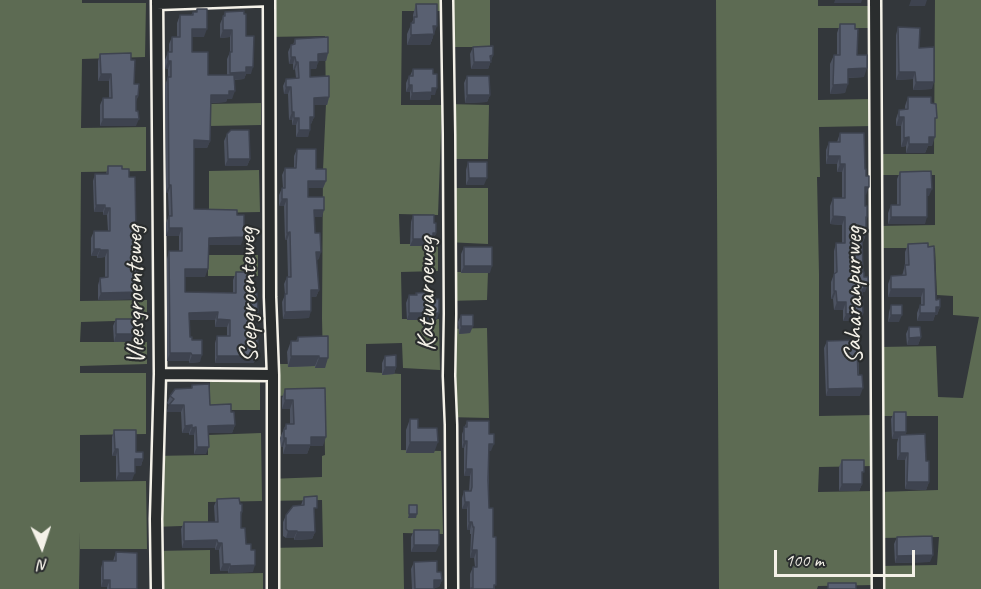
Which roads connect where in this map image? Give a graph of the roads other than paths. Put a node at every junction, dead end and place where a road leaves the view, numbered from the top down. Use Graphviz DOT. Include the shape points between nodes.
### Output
graph roads {
  1 [pos="269,0"];
  2 [pos="447,0"];
  3 [pos="875,0"];
  4 [pos="157,2"];
  5 [pos="160,374"];
  6 [pos="273,375"];
  7 [pos="157,589"];
  8 [pos="273,589"];
  9 [pos="452,589"];
  10 [pos="878,589"];
  1 -- 4 [label="street"];
  1 -- 6 [label="street, Soepgroenteweg"];
  2 -- 9 [label="street, Katwaroeweg"];
  3 -- 10 [label="street, Saharanpurweg"];
  4 -- 5 [label="street, Vleesgroenteweg"];
  5 -- 6 [label="street"];
  5 -- 7 [label="street, Vleesgroenteweg"];
  6 -- 8 [label="street, Soepgroenteweg"];
}
